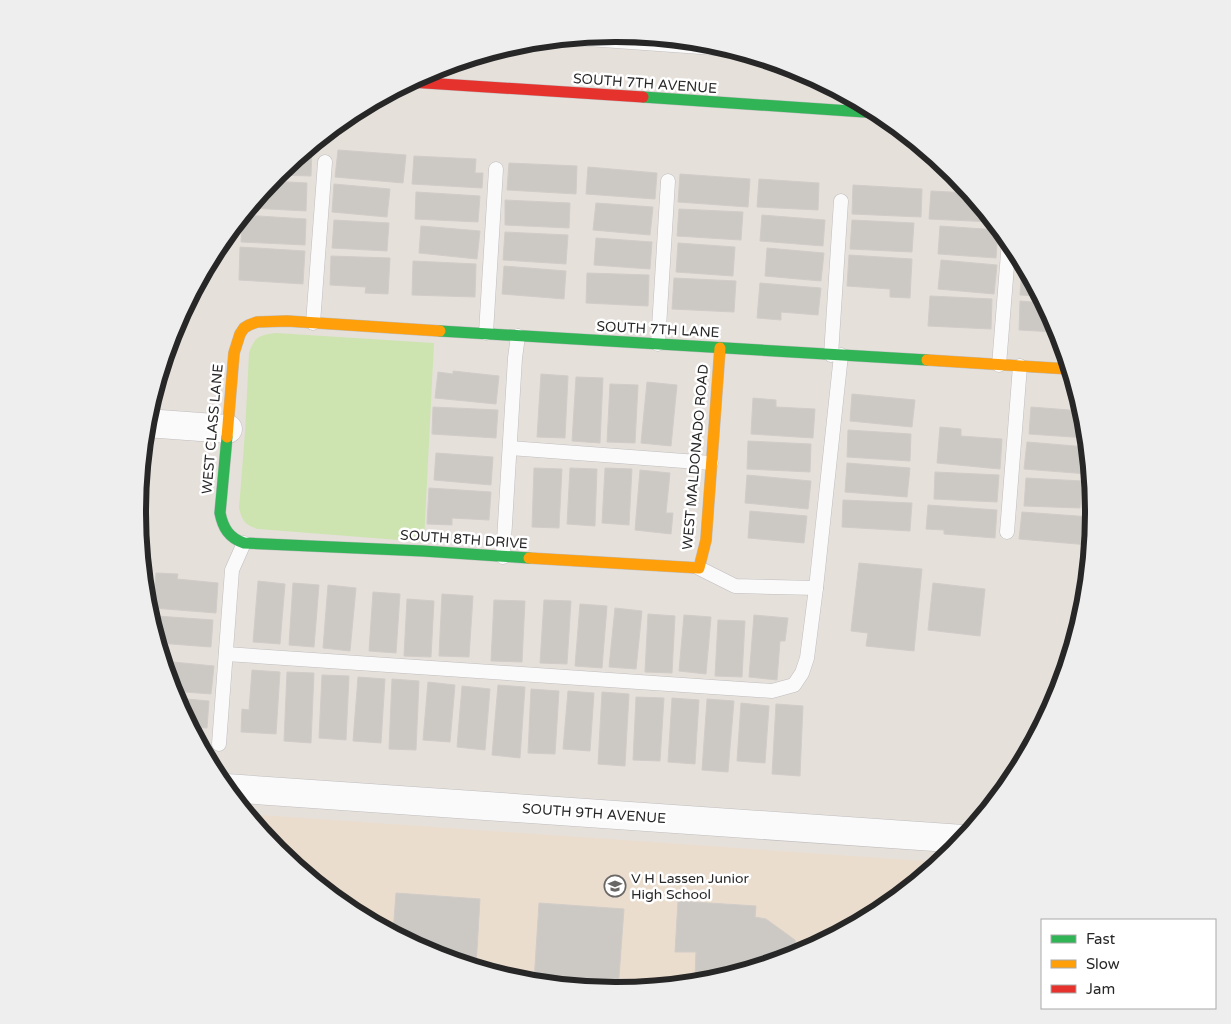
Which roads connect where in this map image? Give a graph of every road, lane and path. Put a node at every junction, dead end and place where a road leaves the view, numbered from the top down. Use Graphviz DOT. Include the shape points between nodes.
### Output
graph roads {
  1 [pos="425,83"];
  2 [pos="860,112"];
  3 [pos="325,162"];
  4 [pos="496,169"];
  5 [pos="668,181"];
  6 [pos="841,201"];
  7 [pos="1008,254"];
  8 [pos="313,323"];
  9 [pos="245,326"];
  10 [pos="486,334"];
  11 [pos="518,336"];
  12 [pos="658,344"];
  13 [pos="720,348"];
  14 [pos="836,355"];
  15 [pos="999,365"];
  16 [pos="1020,366"];
  17 [pos="1062,369"];
  18 [pos="154,424"];
  19 [pos="228,429"];
  20 [pos="510,448"];
  21 [pos="711,463"];
  22 [pos="1007,532"];
  23 [pos="229,536"];
  24 [pos="244,543"];
  25 [pos="503,557"];
  26 [pos="699,568"];
  27 [pos="816,588"];
  28 [pos="226,654"];
  29 [pos="219,744"];
  30 [pos="236,789"];
  31 [pos="952,838"];
  1 -- 2 [label="street, SOUTH 7TH AVENUE"];
  3 -- 8 [label="lane"];
  4 -- 10 [label="lane"];
  5 -- 12 [label="lane"];
  6 -- 14 [label="lane"];
  7 -- 15 [label="lane"];
  8 -- 9 [label="street, SOUTH 7TH LANE" via="266,321"];
  8 -- 10 [label="street, SOUTH 7TH LANE"];
  9 -- 19 [label="street, WEST CLASS LANE" via="237,338 234,353"];
  10 -- 11 [label="street, SOUTH 7TH LANE"];
  11 -- 12 [label="street, SOUTH 7TH LANE"];
  11 -- 20 [label="lane"];
  12 -- 13 [label="street, SOUTH 7TH LANE"];
  13 -- 14 [label="street, SOUTH 7TH LANE"];
  13 -- 21 [label="street, WEST MALDONADO ROAD"];
  14 -- 15 [label="street, SOUTH 7TH LANE"];
  14 -- 27 [label="lane"];
  15 -- 16 [label="street, SOUTH 7TH LANE"];
  16 -- 17 [label="street, SOUTH 7TH LANE"];
  16 -- 22 [label="lane"];
  18 -- 19 [label="street"];
  19 -- 23 [label="street, WEST CLASS LANE" via="220,512"];
  20 -- 21 [label="lane"];
  20 -- 25 [label="lane"];
  21 -- 26 [label="street, WEST MALDONADO ROAD" via="706,540"];
  23 -- 24 [label="street, SOUTH 8TH DRIVE"];
  24 -- 25 [label="street, SOUTH 8TH DRIVE"];
  24 -- 28 [label="lane" via="232,570"];
  25 -- 26 [label="street, SOUTH 8TH DRIVE"];
  26 -- 27 [label="lane" via="735,586"];
  27 -- 28 [label="lane" via="802,673 794,685 772,691"];
  28 -- 29 [label="lane"];
  30 -- 31 [label="street, SOUTH 9TH AVENUE"];
}
